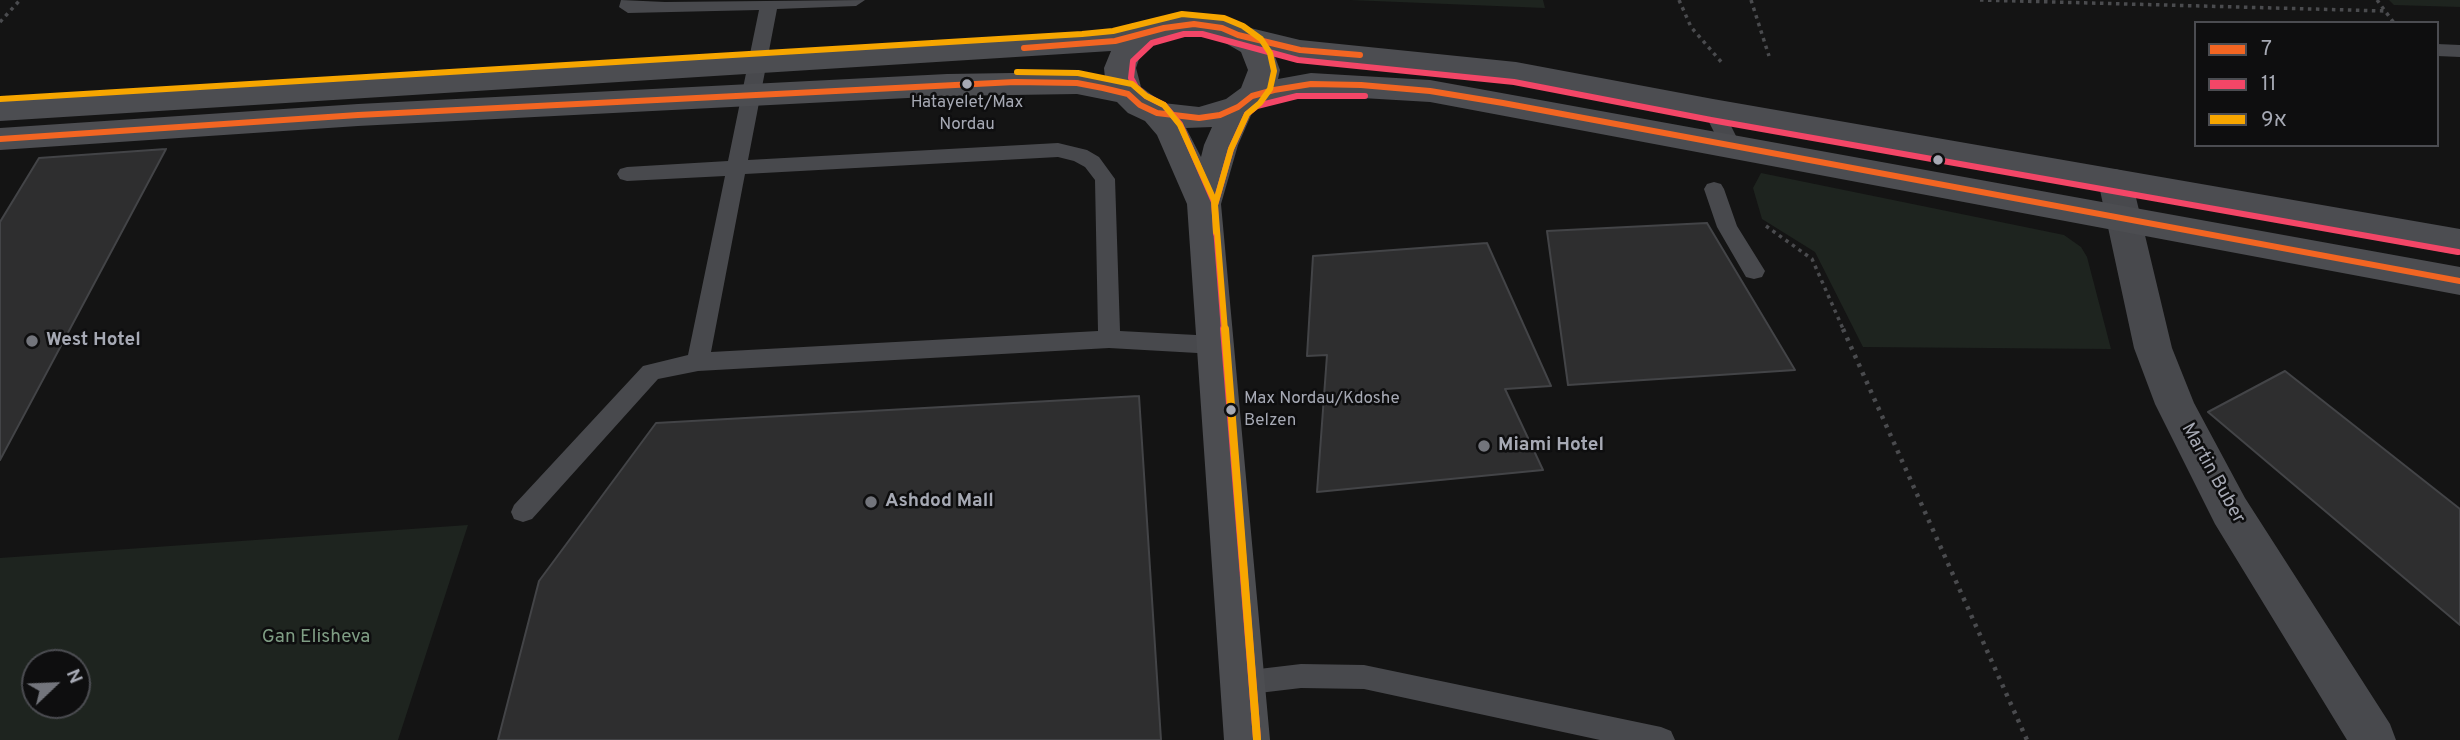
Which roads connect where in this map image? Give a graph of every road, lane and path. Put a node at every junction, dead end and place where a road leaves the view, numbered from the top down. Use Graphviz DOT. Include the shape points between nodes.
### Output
graph roads {
  1 [pos="20,0"];
  2 [pos="630,0"];
  3 [pos="856,0"];
  4 [pos="1679,0"];
  5 [pos="1751,0"];
  6 [pos="1980,0"];
  7 [pos="2377,0"];
  8 [pos="769,4"];
  9 [pos="2385,11"];
  10 [pos="2393,21"];
  11 [pos="0,22"];
  12 [pos="1147,34"];
  13 [pos="1238,35"];
  14 [pos="2439,50"];
  15 [pos="2460,51"];
  16 [pos="1769,56"];
  17 [pos="1723,64"];
  18 [pos="754,79"];
  19 [pos="1128,94"];
  20 [pos="1245,102"];
  21 [pos="0,110"];
  22 [pos="1713,110"];
  23 [pos="1157,113"];
  24 [pos="0,139"];
  25 [pos="1731,146"];
  26 [pos="737,168"];
  27 [pos="627,174"];
  28 [pos="1714,189"];
  29 [pos="2119,199"];
  30 [pos="1204,204"];
  31 [pos="2460,242"];
  32 [pos="1754,271"];
  33 [pos="2460,281"];
  34 [pos="1109,339"];
  35 [pos="1215,345"];
  36 [pos="698,362"];
  37 [pos="523,512"];
  38 [pos="1242,683"];
  39 [pos="1247,740"];
  40 [pos="1661,740"];
  41 [pos="2026,740"];
  42 [pos="2374,740"];
  1 -- 11 [label="path"];
  2 -- 8 [label="lane" via="628,7"];
  3 -- 8 [label="lane"];
  4 -- 17 [label="path" via="1691,27"];
  5 -- 16 [label="path"];
  6 -- 9 [label="path"];
  7 -- 9 [label="path"];
  8 -- 18 [label="lane"];
  9 -- 10 [label="path"];
  12 -- 13 [label="main road" via="1194,24"];
  12 -- 18 [label="main road"];
  12 -- 19 [label="main road" via="1124,55 1119,68"];
  13 -- 20 [label="main road" via="1252,45 1264,70 1261,84"];
  13 -- 22 [label="main road" via="1300,50 1516,72"];
  14 -- 15 [label="lane"];
  18 -- 19 [label="main road" via="1077,83"];
  18 -- 21 [label="main road"];
  18 -- 24 [label="main road" via="358,115"];
  18 -- 26 [label="lane"];
  19 -- 23 [label="main road"];
  20 -- 23 [label="main road" via="1199,118"];
  20 -- 25 [label="main road" via="1311,84 1430,91"];
  20 -- 30 [label="main road" via="1221,145"];
  22 -- 25 [label="lane"];
  22 -- 29 [label="main road"];
  23 -- 30 [label="main road" via="1177,141"];
  25 -- 29 [label="main road"];
  26 -- 27 [label="lane"];
  26 -- 34 [label="lane" via="1058,150 1080,155 1105,179"];
  26 -- 36 [label="lane"];
  28 -- 32 [label="lane" via="1727,227"];
  28 -- 41 [label="path" via="1812,259"];
  29 -- 31 [label="main road"];
  29 -- 33 [label="main road"];
  29 -- 42 [label="street, Martin Buber" via="2153,348 2180,415 2231,511"];
  30 -- 35 [label="main road"];
  34 -- 35 [label="lane"];
  34 -- 36 [label="lane"];
  35 -- 38 [label="main road"];
  36 -- 37 [label="lane" via="651,372"];
  38 -- 39 [label="main road"];
  38 -- 40 [label="lane" via="1301,676 1364,677"];
}
